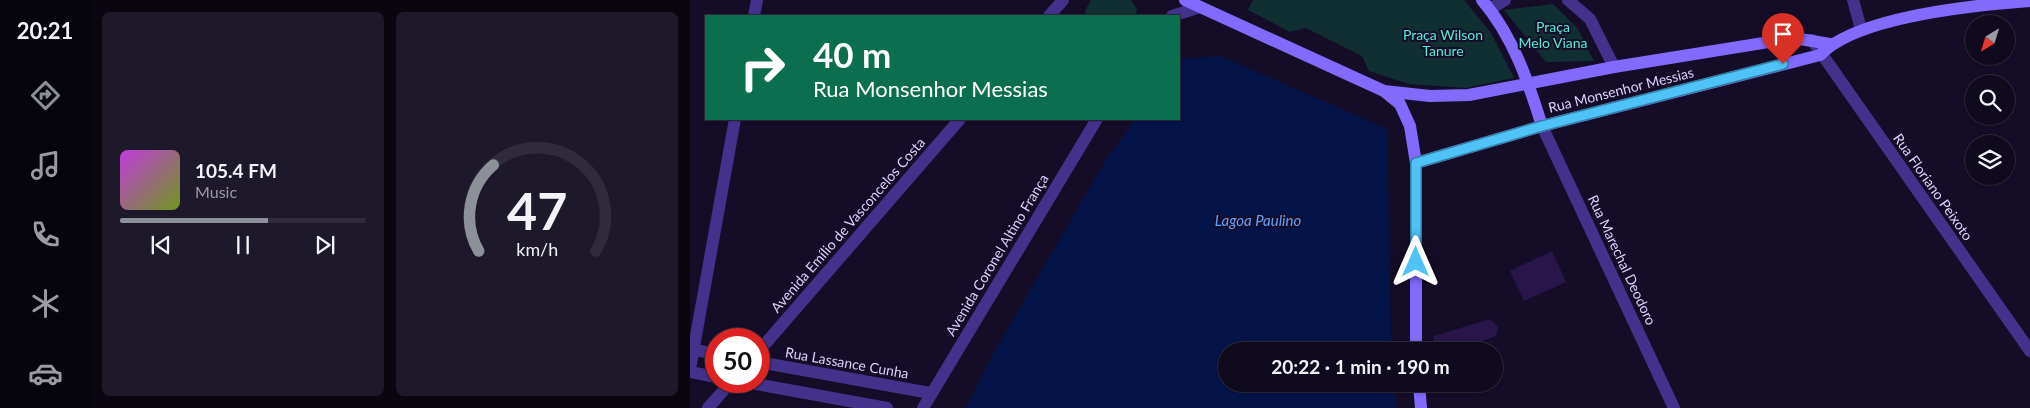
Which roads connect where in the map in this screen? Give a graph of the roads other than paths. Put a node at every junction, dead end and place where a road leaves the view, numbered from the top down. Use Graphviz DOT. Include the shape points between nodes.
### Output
graph roads {
  1 [pos="757,0"];
  2 [pos="1063,0"];
  3 [pos="1185,0"];
  4 [pos="1505,0"];
  5 [pos="1568,0"];
  6 [pos="1853,0"];
  7 [pos="2030,0"];
  8 [pos="1967,3"];
  9 [pos="1486,4"];
  10 [pos="1200,7"];
  11 [pos="754,15"];
  12 [pos="1050,15"];
  13 [pos="1175,15"];
  14 [pos="1861,29"];
  15 [pos="1812,40"];
  16 [pos="1830,44"];
  17 [pos="1820,54"];
  18 [pos="1614,67"];
  19 [pos="1529,83"];
  20 [pos="1384,91"];
  21 [pos="735,120"];
  22 [pos="959,120"];
  23 [pos="1096,120"];
  24 [pos="1542,126"];
  25 [pos="1416,163"];
  26 [pos="770,338"];
  27 [pos="1416,342"];
  28 [pos="691,349"];
  29 [pos="2030,351"];
  30 [pos="705,352"];
  31 [pos="770,364"];
  32 [pos="690,370"];
  33 [pos="705,374"];
  34 [pos="770,387"];
  35 [pos="1420,392"];
  36 [pos="721,393"];
  37 [pos="930,393"];
  38 [pos="708,408"];
  39 [pos="887,408"];
  40 [pos="923,408"];
  41 [pos="1421,408"];
  42 [pos="1674,408"];
  1 -- 11 [label="street"];
  2 -- 12 [label="street"];
  3 -- 10 [label="main road"];
  4 -- 9 [label="street"];
  5 -- 18 [label="street" via="1590,19"];
  6 -- 14 [label="street"];
  7 -- 8 [label="main road"];
  8 -- 14 [label="main road"];
  9 -- 19 [label="main road" via="1512,45"];
  10 -- 13 [label="street"];
  10 -- 20 [label="main road"];
  14 -- 16 [label="main road"];
  15 -- 16 [label="main road, Rua Monsenhor Messias"];
  15 -- 17 [label="street, Rua Floriano Peixoto"];
  15 -- 18 [label="main road, Rua Monsenhor Messias" via="1794,38"];
  16 -- 17 [label="main road"];
  17 -- 24 [label="main road, Rua Monsenhor Messias"];
  17 -- 29 [label="street, Rua Floriano Peixoto"];
  18 -- 19 [label="main road, Rua Monsenhor Messias"];
  19 -- 20 [label="main road, Rua Monsenhor Messias" via="1469,95 1430,96"];
  19 -- 24 [label="main road"];
  20 -- 25 [label="main road" via="1400,104 1410,126"];
  21 -- 28 [label="street"];
  22 -- 26 [label="street, Avenida Emílio de Vasconcelos Costa"];
  23 -- 37 [label="street, Avenida Coronel Altino França"];
  24 -- 25 [label="main road, Rua Monsenhor Messias"];
  24 -- 42 [label="street, Rua Marechal Deodoro"];
  25 -- 27 [label="main road"];
  28 -- 30 [label="street"];
  28 -- 32 [label="street"];
  31 -- 37 [label="street, Rua Lassance Cunha"];
  32 -- 33 [label="street"];
  34 -- 39 [label="street"];
  35 -- 41 [label="main road"];
  36 -- 38 [label="street"];
  37 -- 40 [label="street, Avenida Coronel Altino França"];
}
